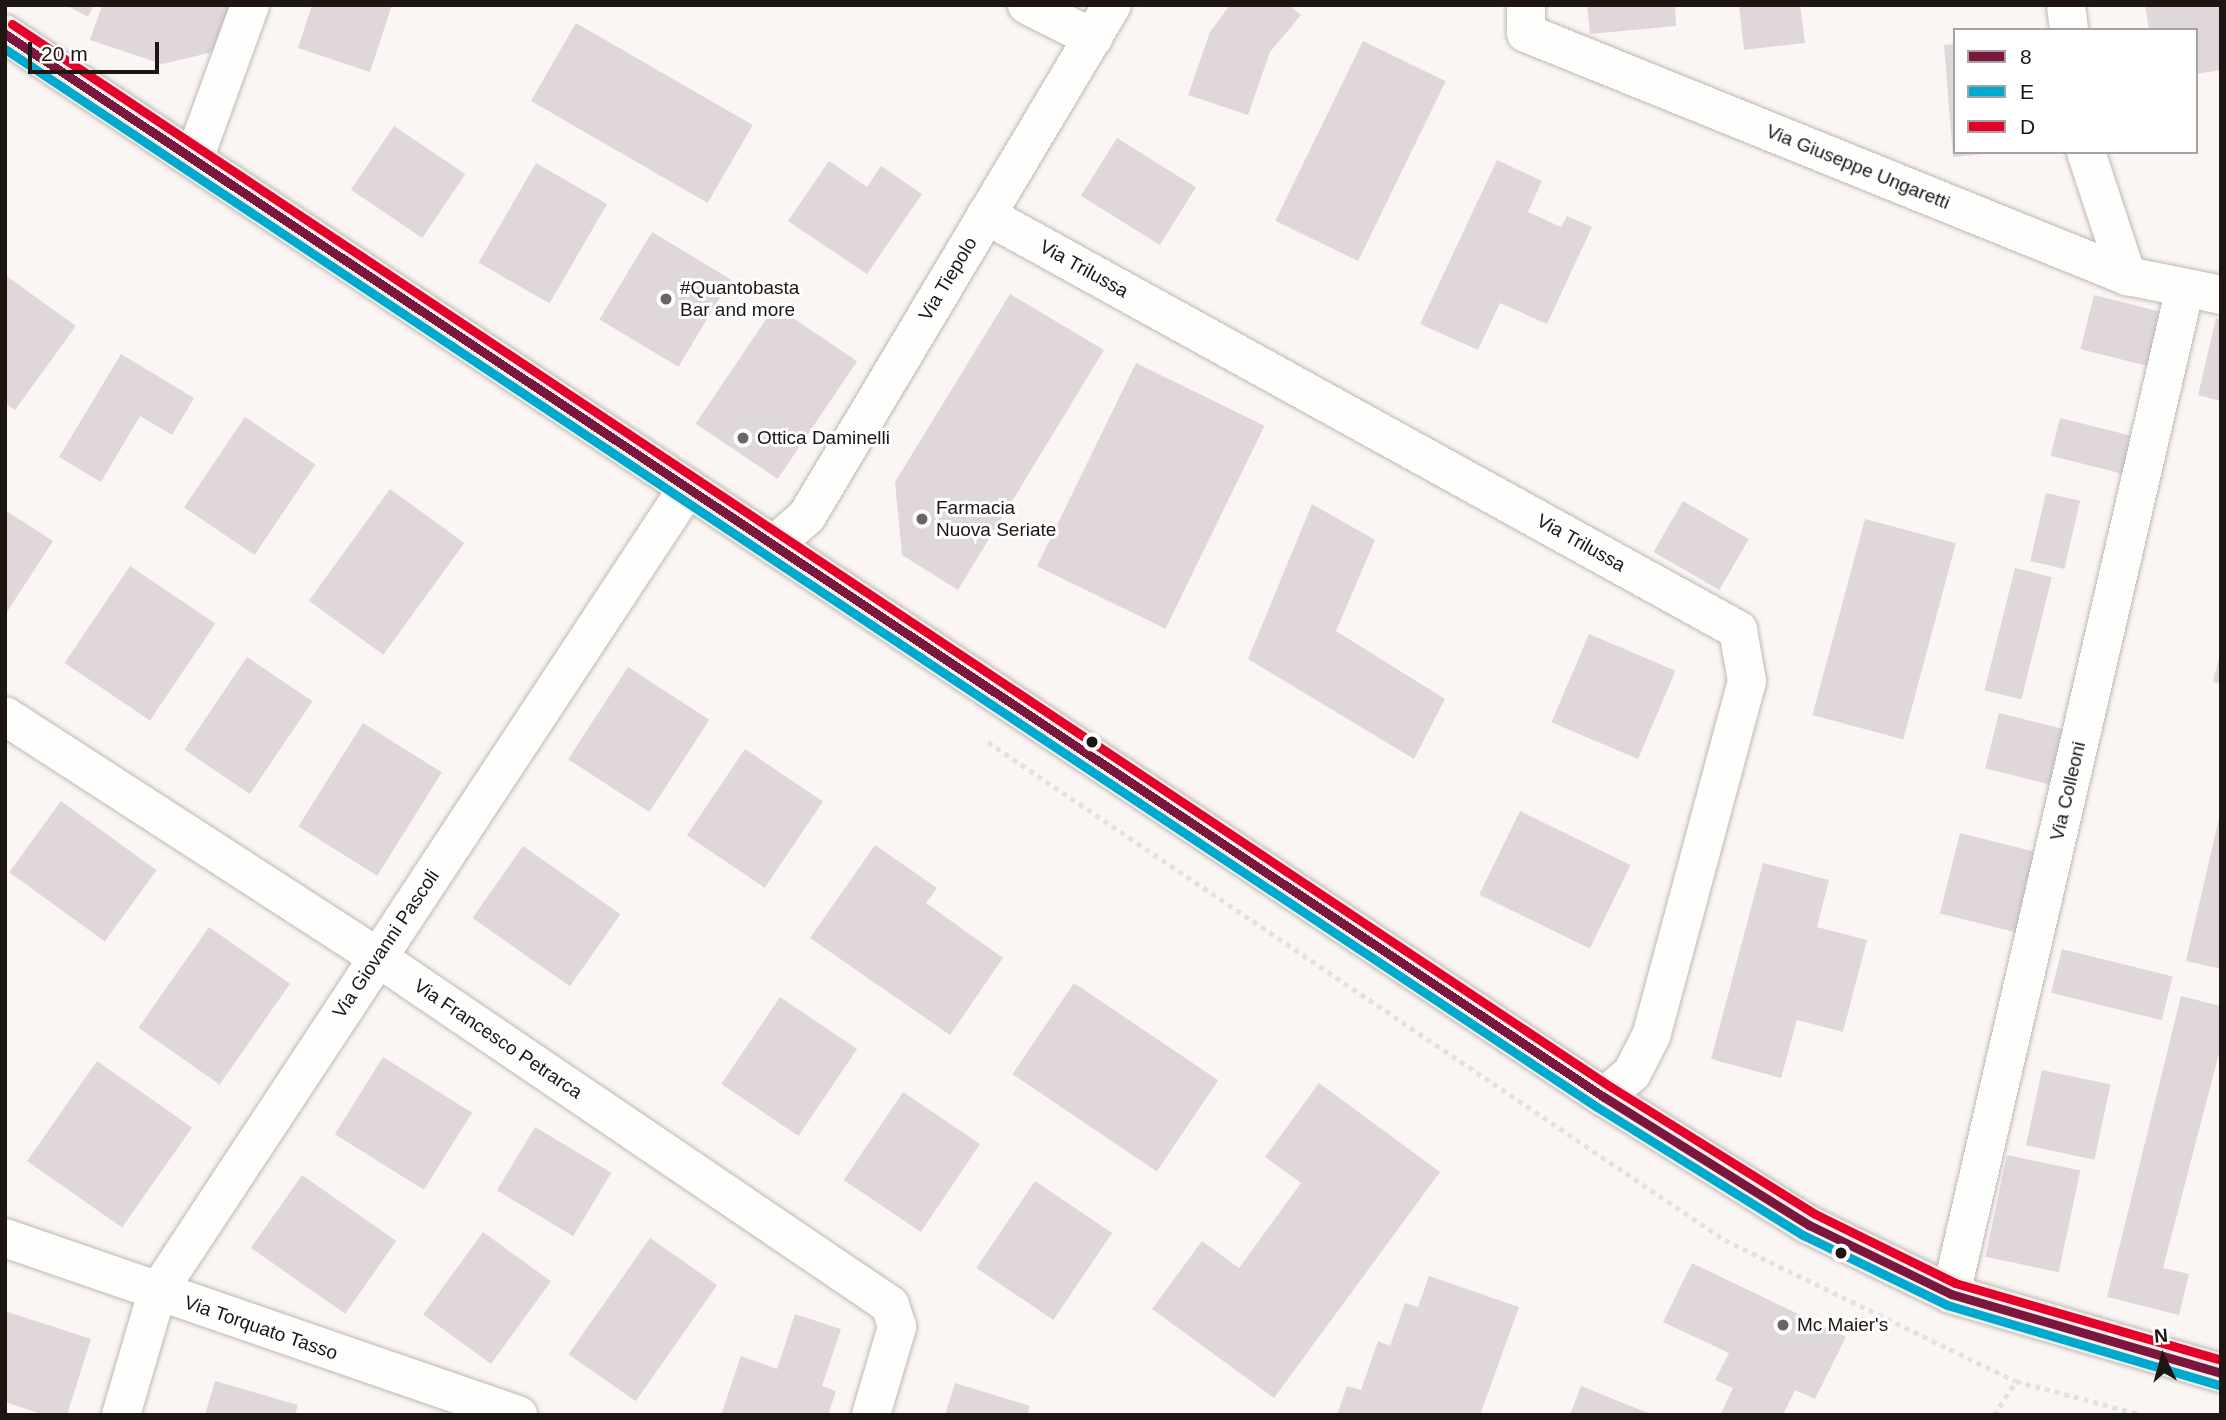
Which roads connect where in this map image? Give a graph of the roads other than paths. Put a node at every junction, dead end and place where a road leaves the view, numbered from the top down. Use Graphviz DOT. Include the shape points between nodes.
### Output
graph roads {
  1 [pos="250,5"];
  2 [pos="1027,5"];
  3 [pos="1112,5"];
  4 [pos="1526,5"];
  5 [pos="2066,5"];
  6 [pos="2069,28"];
  7 [pos="5,34"];
  8 [pos="1093,38"];
  9 [pos="2087,154"];
  10 [pos="194,159"];
  11 [pos="986,215"];
  12 [pos="2127,276"];
  13 [pos="2203,291"];
  14 [pos="685,490"];
  15 [pos="774,545"];
  16 [pos="5,716"];
  17 [pos="377,957"];
  18 [pos="1604,1097"];
  19 [pos="5,1238"];
  20 [pos="157,1293"];
  21 [pos="1951,1294"];
  22 [pos="2221,1373"];
  23 [pos="121,1415"];
  24 [pos="518,1415"];
  25 [pos="871,1415"];
  1 -- 10 [label="street"];
  2 -- 8 [label="street"];
  3 -- 8 [label="street, Via Tiepolo"];
  4 -- 12 [label="street, Via Giuseppe Ungaretti" via="1526,33"];
  5 -- 6 [label="street"];
  7 -- 10 [label="main road"];
  8 -- 11 [label="street, Via Tiepolo"];
  9 -- 12 [label="street"];
  10 -- 14 [label="main road"];
  11 -- 15 [label="street, Via Tiepolo" via="807,516"];
  11 -- 18 [label="street, Via Trilussa" via="1738,629 1748,681 1652,1034 1632,1073"];
  12 -- 13 [label="street, Via Giuseppe Ungaretti"];
  13 -- 21 [label="street, Via Colleoni"];
  14 -- 15 [label="main road"];
  14 -- 17 [label="street, Via Giovanni Pascoli"];
  15 -- 18 [label="main road"];
  16 -- 17 [label="street, Via Francesco Petrarca"];
  17 -- 20 [label="street, Via Giovanni Pascoli"];
  17 -- 25 [label="street, Via Francesco Petrarca" via="890,1305 897,1327"];
  18 -- 21 [label="main road" via="1809,1225"];
  19 -- 20 [label="street, Via Torquato Tasso"];
  20 -- 23 [label="street, Via Giovanni Pascoli"];
  20 -- 24 [label="street, Via Torquato Tasso"];
  21 -- 22 [label="main road"];
}
